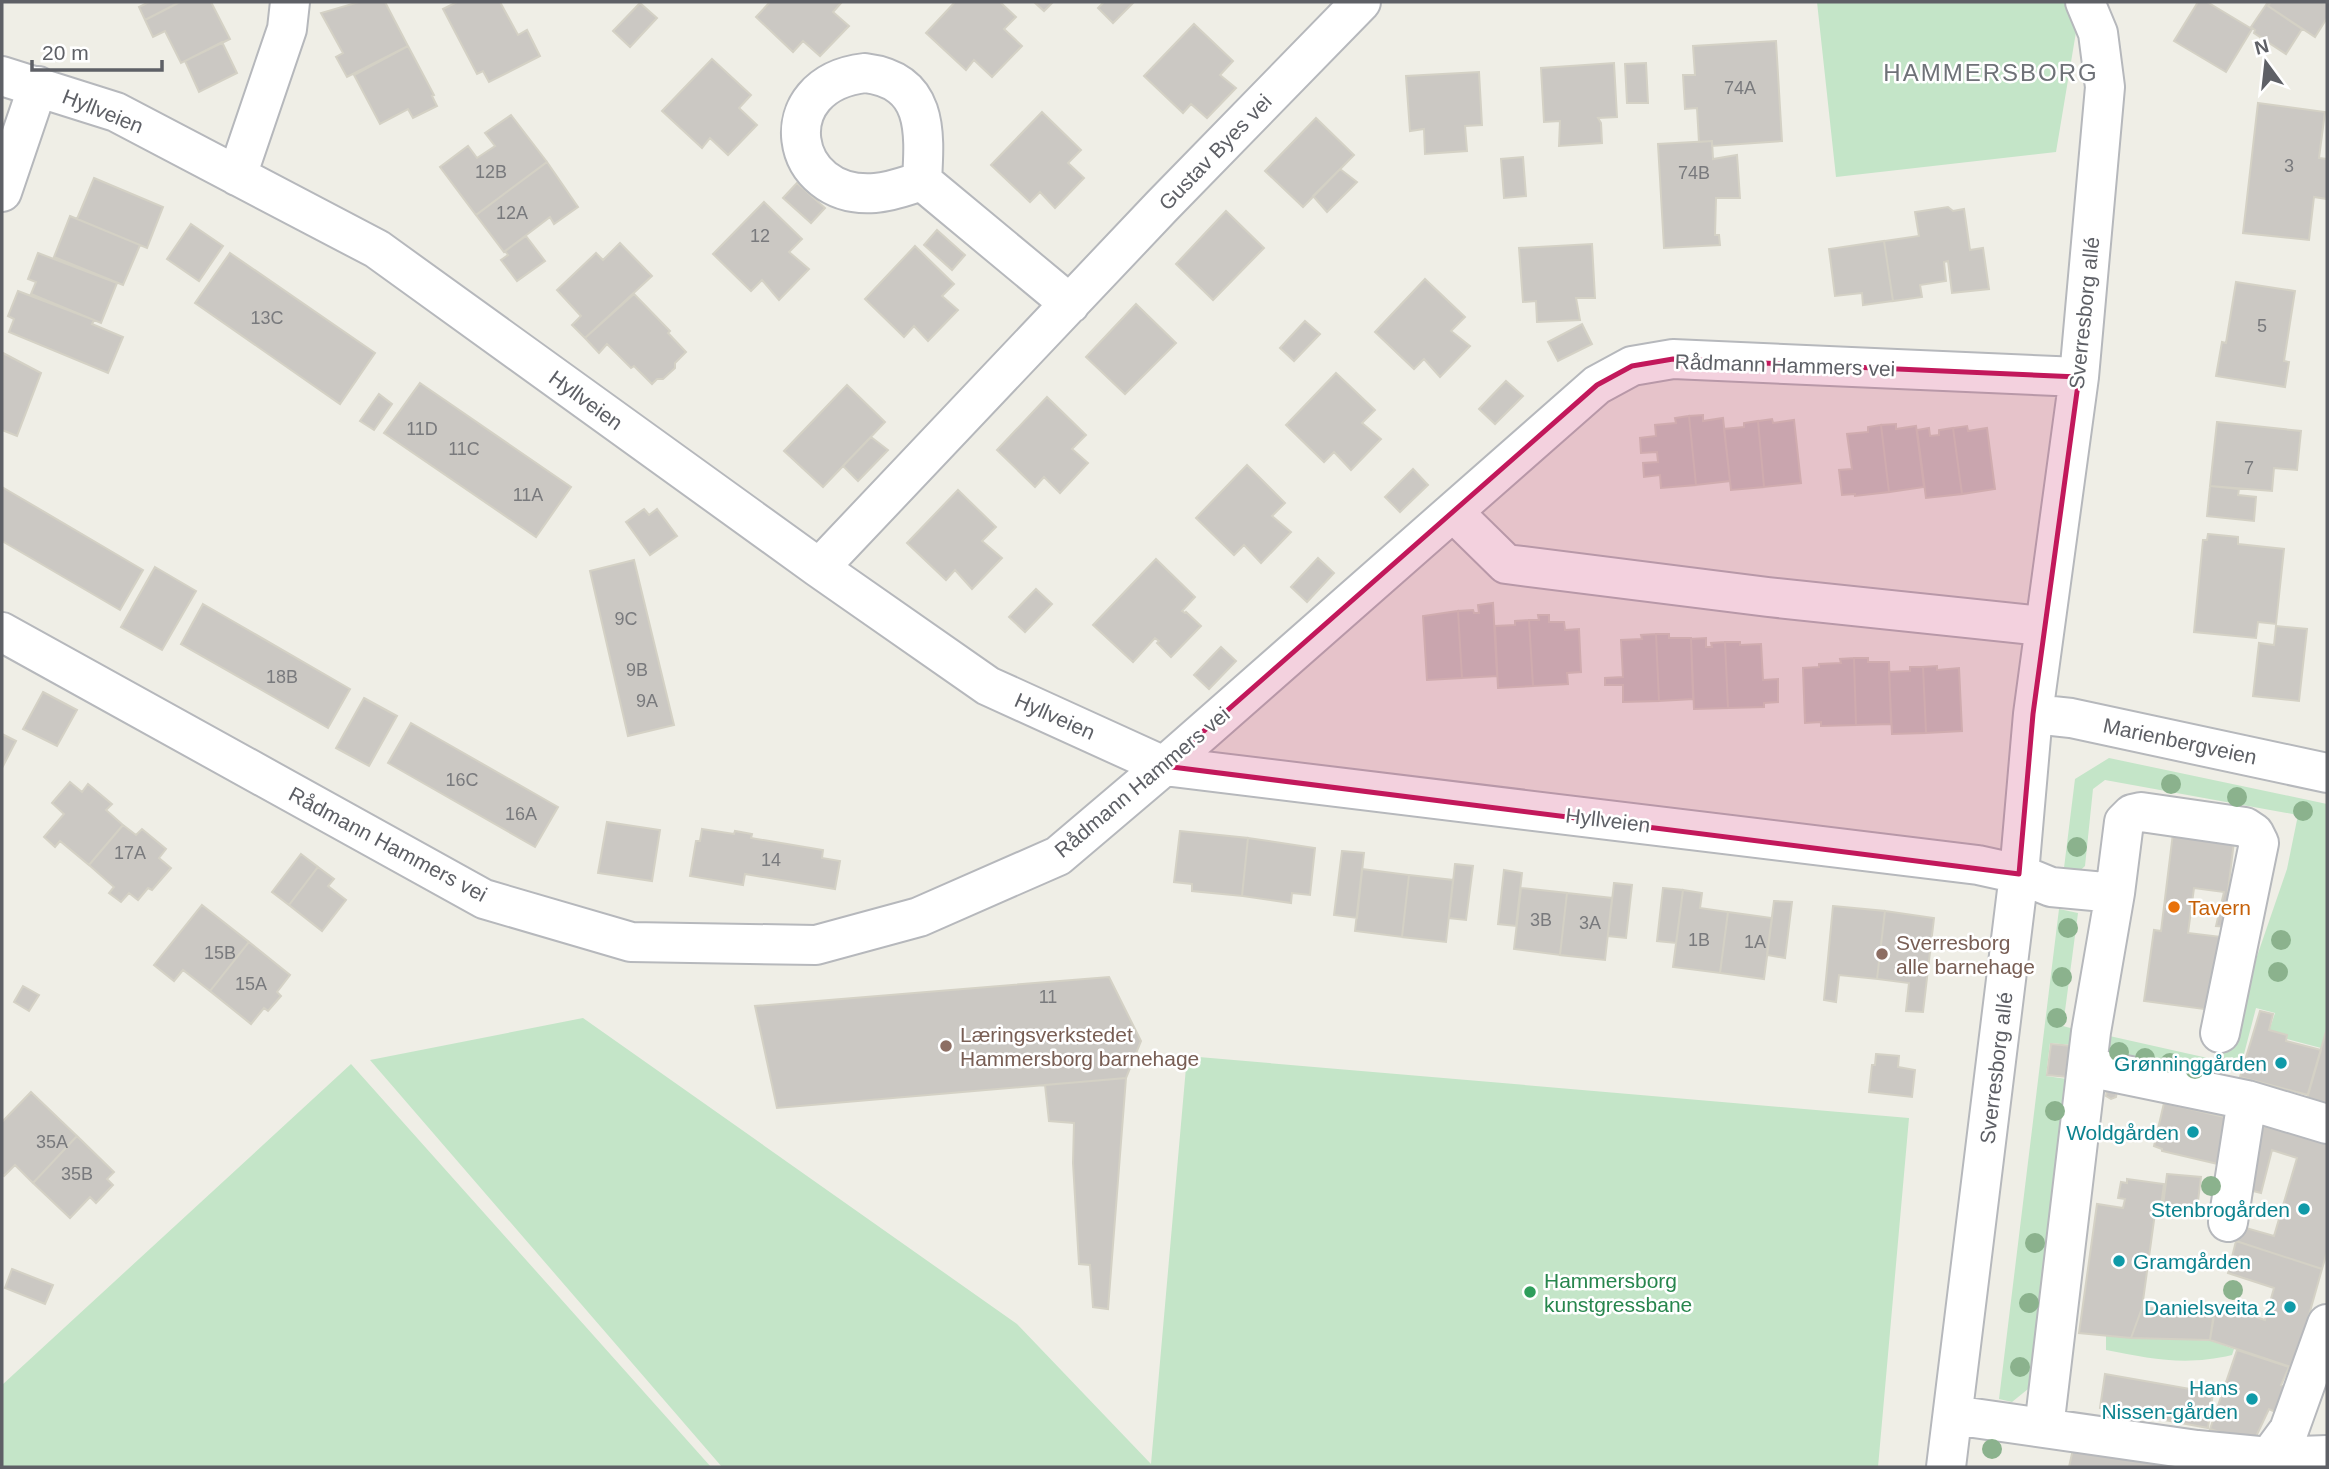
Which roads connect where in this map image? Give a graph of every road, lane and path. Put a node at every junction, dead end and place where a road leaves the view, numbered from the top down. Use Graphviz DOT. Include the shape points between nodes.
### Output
graph roads {
  1 [pos="290,2"];
  2 [pos="1361,2"];
  3 [pos="2085,2"];
  4 [pos="2,76"];
  5 [pos="38,86"];
  6 [pos="237,176"];
  7 [pos="922,181"];
  8 [pos="2,192"];
  9 [pos="1070,303"];
  10 [pos="2079,377"];
  11 [pos="1453,512"];
  12 [pos="819,568"];
  13 [pos="2043,626"];
  14 [pos="2,632"];
  15 [pos="2033,715"];
  16 [pos="1164,766"];
  17 [pos="2327,773"];
  18 [pos="2019,874"];
  19 [pos="2115,893"];
  20 [pos="2220,1033"];
  21 [pos="2087,1067"];
  22 [pos="2247,1100"];
  23 [pos="2327,1124"];
  24 [pos="2228,1222"];
  25 [pos="2327,1324"];
  26 [pos="1953,1415"];
  27 [pos="2044,1427"];
  28 [pos="2327,1455"];
  29 [pos="2268,1462"];
  30 [pos="1946,1467"];
  1 -- 6 [label="street" via="287,29"];
  2 -- 9 [label="street, Gustav Byes vei"];
  3 -- 10 [label="street, Sverresborg allé" via="2098,33 2105,87"];
  4 -- 5 [label="street, Hyllveien"];
  5 -- 6 [label="street, Hyllveien" via="116,112"];
  5 -- 8 [label="street"];
  6 -- 12 [label="street, Hyllveien" via="377,249"];
  7 -- 9 [label="street"];
  9 -- 12 [label="street, Gustav Byes vei"];
  10 -- 11 [label="street, Rådmann Hammers vei" via="1673,359 1632,366 1597,385"];
  10 -- 13 [label="street, Sverresborg allé"];
  11 -- 13 [label="street" via="1506,564"];
  11 -- 16 [label="street, Rådmann Hammers vei"];
  12 -- 16 [label="street, Hyllveien" via="988,686"];
  13 -- 15 [label="street, Sverresborg allé"];
  14 -- 16 [label="street, Rådmann Hammers vei" via="484,899 631,942 816,945 919,917 1058,856"];
  15 -- 17 [label="street, Marienbergveien" via="2071,718"];
  15 -- 18 [label="street, Sverresborg allé"];
  16 -- 18 [label="street, Hyllveien" via="1978,865"];
  18 -- 19 [label="street, Hyllveien" via="2051,887"];
  18 -- 26 [label="street, Sverresborg allé"];
  19 -- 20 [label="street" via="2124,822 2132,814 2245,827 2254,833 2259,843"];
  19 -- 21 [label="street"];
  21 -- 22 [label="street"];
  21 -- 27 [label="street"];
  22 -- 23 [label="street"];
  22 -- 24 [label="street"];
  25 -- 29 [label="street" via="2289,1430"];
  26 -- 27 [label="street"];
  26 -- 30 [label="street, Sverresborg allé"];
  27 -- 29 [label="street"];
  28 -- 29 [label="street"];
}
